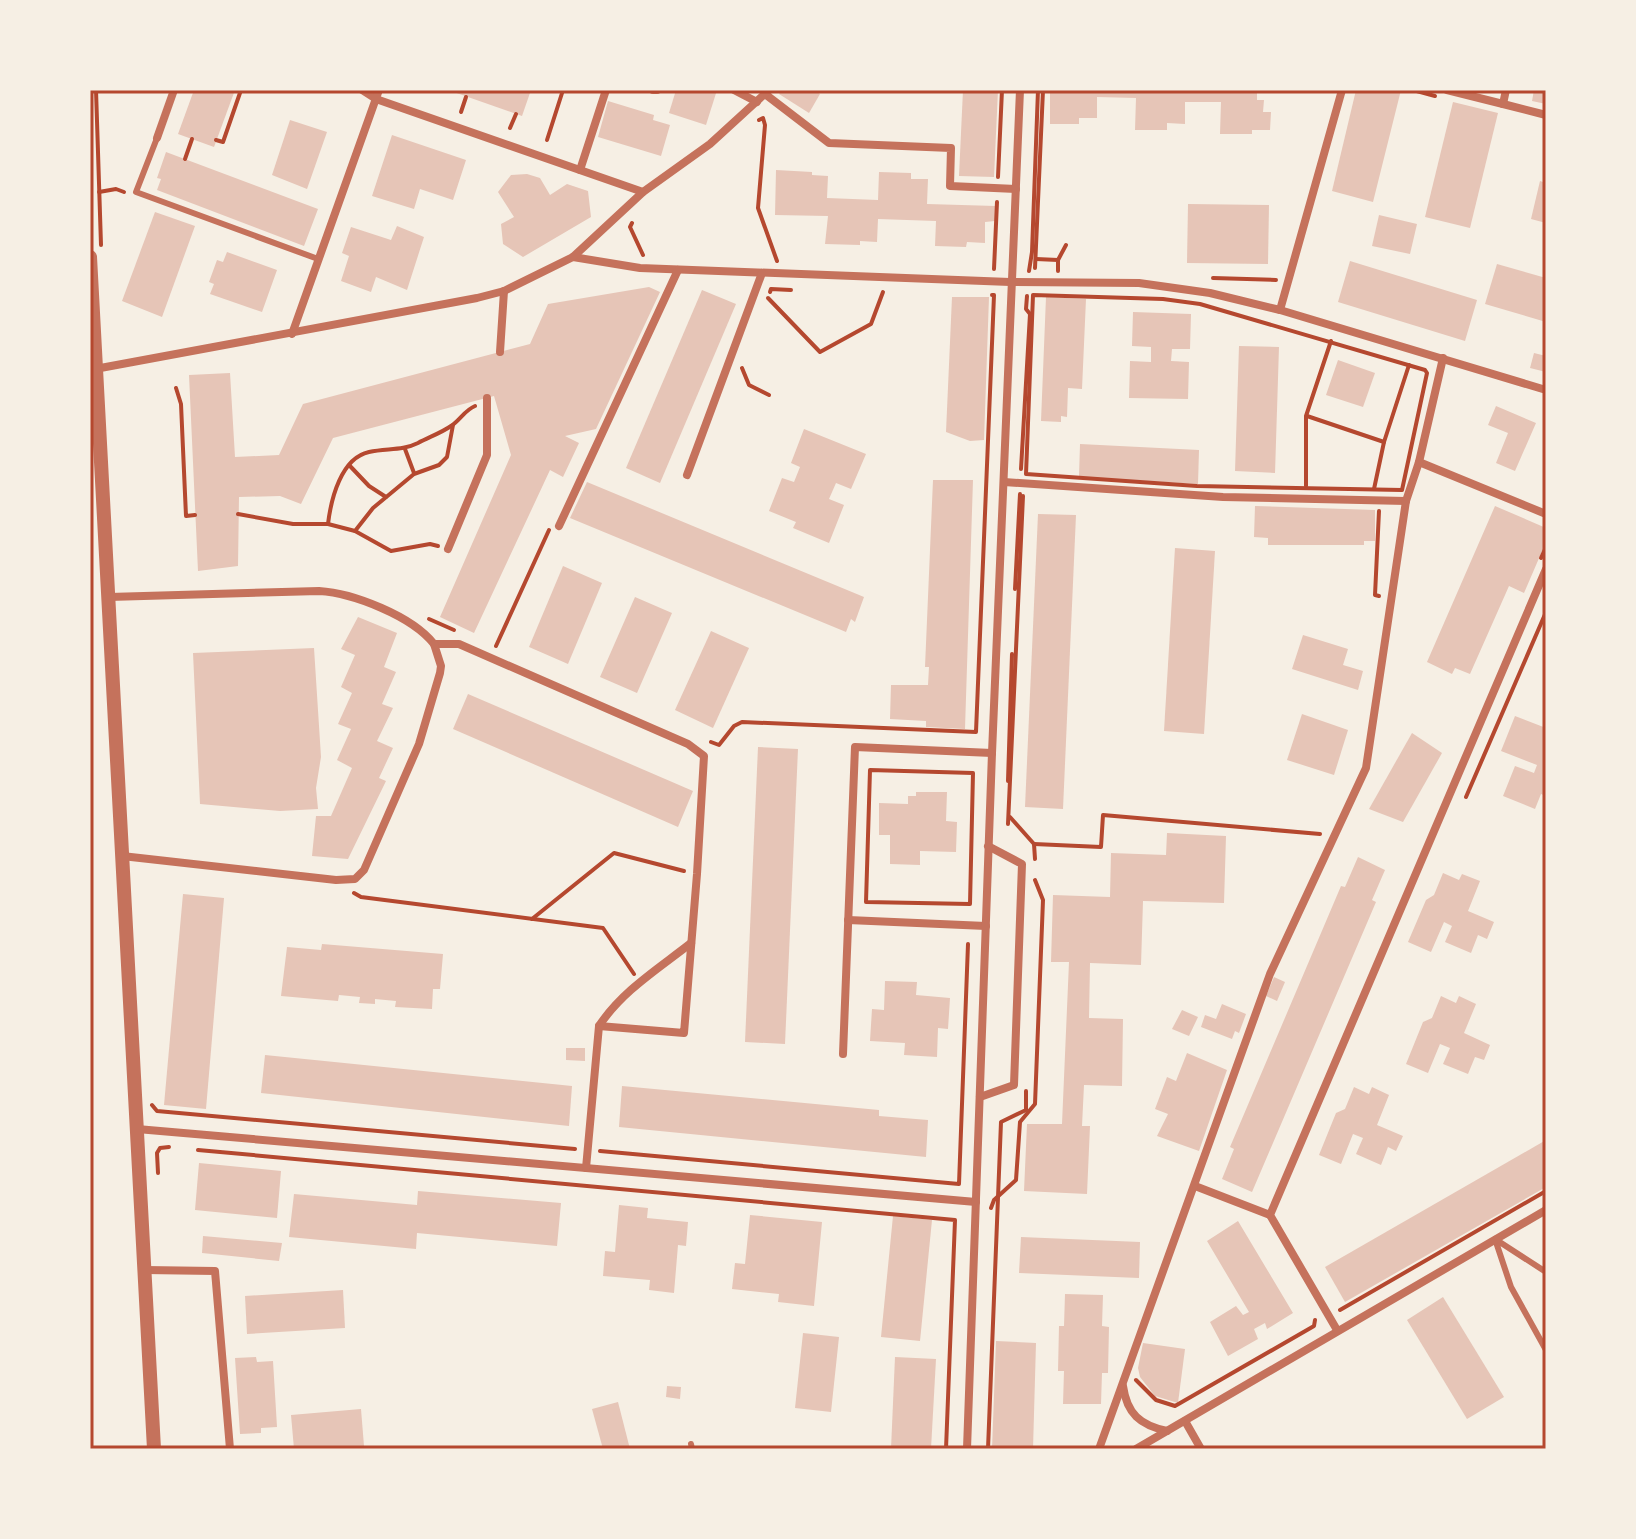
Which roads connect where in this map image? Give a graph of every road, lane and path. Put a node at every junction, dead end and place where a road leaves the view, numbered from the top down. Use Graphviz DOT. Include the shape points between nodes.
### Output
graph roads {
  1 [pos="96,90"];
  2 [pos="174,90"];
  3 [pos="241,90"];
  4 [pos="362,90"];
  5 [pos="563,90"];
  6 [pos="606,90"];
  7 [pos="734,90"];
  8 [pos="1002,90"];
  9 [pos="1020,90"];
  10 [pos="1041,90"];
  11 [pos="1342,90"];
  12 [pos="1447,90"];
  13 [pos="1506,90"];
  14 [pos="767,92"];
  15 [pos="377,94"];
  16 [pos="466,97"];
  17 [pos="757,102"];
  18 [pos="1503,104"];
  19 [pos="461,112"];
  20 [pos="516,114"];
  21 [pos="1546,115"];
  22 [pos="763,118"];
  23 [pos="510,128"];
  24 [pos="157,138"];
  25 [pos="192,139"];
  26 [pos="216,140"];
  27 [pos="547,140"];
  28 [pos="185,159"];
  29 [pos="580,170"];
  30 [pos="998,188"];
  31 [pos="1016,189"];
  32 [pos="99,192"];
  33 [pos="136,192"];
  34 [pos="643,192"];
  35 [pos="1066,245"];
  36 [pos="96,252"];
  37 [pos="573,257"];
  38 [pos="318,259"];
  39 [pos="1036,259"];
  40 [pos="1058,260"];
  41 [pos="678,270"];
  42 [pos="994,270"];
  43 [pos="762,273"];
  44 [pos="780,275"];
  45 [pos="1213,278"];
  46 [pos="1276,280"];
  47 [pos="1010,282"];
  48 [pos="1029,282"];
  49 [pos="799,290"];
  50 [pos="504,291"];
  51 [pos="869,292"];
  52 [pos="978,294"];
  53 [pos="768,298"];
  54 [pos="1280,310"];
  55 [pos="763,312"];
  56 [pos="292,334"];
  57 [pos="1331,341"];
  58 [pos="500,352"];
  59 [pos="1443,358"];
  60 [pos="1409,365"];
  61 [pos="742,367"];
  62 [pos="94,368"];
  63 [pos="176,388"];
  64 [pos="1546,390"];
  65 [pos="769,395"];
  66 [pos="486,402"];
  67 [pos="1306,416"];
  68 [pos="453,425"];
  69 [pos="1384,442"];
  70 [pos="405,449"];
  71 [pos="1419,462"];
  72 [pos="350,466"];
  73 [pos="414,474"];
  74 [pos="687,475"];
  75 [pos="1004,482"];
  76 [pos="1021,484"];
  77 [pos="1306,488"];
  78 [pos="1373,490"];
  79 [pos="1026,493"];
  80 [pos="386,497"];
  81 [pos="1406,501"];
  82 [pos="238,514"];
  83 [pos="1546,514"];
  84 [pos="195,515"];
  85 [pos="328,524"];
  86 [pos="559,526"];
  87 [pos="355,531"];
  88 [pos="448,549"];
  89 [pos="1546,569"];
  90 [pos="109,597"];
  91 [pos="1546,612"];
  92 [pos="434,644"];
  93 [pos="719,745"];
  94 [pos="992,753"];
  95 [pos="1465,800"];
  96 [pos="1009,815"];
  97 [pos="1008,824"];
  98 [pos="1334,836"];
  99 [pos="1034,844"];
  100 [pos="988,846"];
  101 [pos="122,856"];
  102 [pos="697,874"];
  103 [pos="349,880"];
  104 [pos="1036,882"];
  105 [pos="1035,897"];
  106 [pos="970,904"];
  107 [pos="532,919"];
  108 [pos="848,920"];
  109 [pos="986,926"];
  110 [pos="691,943"];
  111 [pos="968,944"];
  112 [pos="640,983"];
  113 [pos="599,1026"];
  114 [pos="843,1054"];
  115 [pos="1027,1079"];
  116 [pos="980,1097"];
  117 [pos="166,1112"];
  118 [pos="137,1129"];
  119 [pos="165,1147"];
  120 [pos="181,1149"];
  121 [pos="196,1150"];
  122 [pos="588,1150"];
  123 [pos="586,1168"];
  124 [pos="1195,1186"];
  125 [pos="1546,1191"];
  126 [pos="1000,1194"];
  127 [pos="976,1202"];
  128 [pos="1546,1210"];
  129 [pos="1270,1215"];
  130 [pos="1495,1239"];
  131 [pos="145,1270"];
  132 [pos="1546,1272"];
  133 [pos="1333,1298"];
  134 [pos="1337,1330"];
  135 [pos="1546,1350"];
  136 [pos="1123,1385"];
  137 [pos="1185,1421"];
  138 [pos="1167,1431"];
  139 [pos="154,1449"];
  140 [pos="230,1449"];
  141 [pos="946,1449"];
  142 [pos="967,1449"];
  143 [pos="982,1449"];
  144 [pos="988,1449"];
  145 [pos="1099,1449"];
  146 [pos="1136,1449"];
  147 [pos="1201,1449"];
  1 -- 32 [label="path"];
  2 -- 24 [label="street"];
  3 -- 26 [label="path" via="223,142"];
  4 -- 15 [label="street"];
  5 -- 27 [label="path"];
  6 -- 29 [label="street"];
  7 -- 17 [label="street"];
  8 -- 30 [label="path"];
  9 -- 31 [label="street"];
  10 -- 39 [label="path"];
  10 -- 48 [label="path"];
  11 -- 54 [label="street"];
  12 -- 18 [label="street"];
  13 -- 18 [label="street"];
  14 -- 17 [label="street"];
  14 -- 30 [label="street" via="829,143 951,148 950,186"];
  15 -- 29 [label="street"];
  15 -- 38 [label="street"];
  16 -- 19 [label="path"];
  17 -- 34 [label="street"];
  18 -- 21 [label="street"];
  20 -- 23 [label="path"];
  22 -- 44 [label="path" via="758,208"];
  24 -- 33 [label="lane"];
  25 -- 28 [label="path"];
  29 -- 34 [label="street"];
  30 -- 31 [label="street"];
  30 -- 42 [label="path"];
  31 -- 47 [label="street"];
  32 -- 33 [label="path"];
  32 -- 36 [label="path"];
  33 -- 38 [label="lane"];
  34 -- 37 [label="street"];
  35 -- 40 [label="path"];
  36 -- 62 [label="street"];
  37 -- 41 [label="street"];
  37 -- 50 [label="street"];
  38 -- 56 [label="street"];
  39 -- 40 [label="path"];
  39 -- 40 [label="path" via="1034,271 1058,271"];
  41 -- 43 [label="street"];
  41 -- 86 [label="street"];
  43 -- 44 [label="street"];
  43 -- 74 [label="street"];
  44 -- 47 [label="street"];
  45 -- 46 [label="path"];
  47 -- 48 [label="street"];
  47 -- 75 [label="street"];
  48 -- 54 [label="street" via="1139,283"];
  48 -- 76 [label="path"];
  49 -- 53 [label="path" via="771,289"];
  50 -- 56 [label="street"];
  50 -- 58 [label="street"];
  51 -- 53 [label="path" via="883,292 871,324 820,352"];
  52 -- 93 [label="path" via="994,295 976,732 742,722"];
  53 -- 55 [label="path"];
  54 -- 59 [label="street"];
  56 -- 62 [label="street"];
  57 -- 60 [label="path"];
  57 -- 67 [label="path"];
  57 -- 77 [label="path" via="1200,304 1033,295 1026,474"];
  59 -- 64 [label="street"];
  59 -- 71 [label="street"];
  60 -- 69 [label="path"];
  60 -- 78 [label="path" via="1427,373 1402,490"];
  61 -- 65 [label="path" via="749,385"];
  62 -- 90 [label="street"];
  63 -- 84 [label="path" via="186,516"];
  66 -- 68 [label="path" via="470,407"];
  66 -- 88 [label="street" via="487,455"];
  67 -- 69 [label="path"];
  67 -- 77 [label="path"];
  68 -- 70 [label="path"];
  68 -- 73 [label="path" via="447,457"];
  69 -- 78 [label="path"];
  70 -- 72 [label="path" via="369,452"];
  70 -- 73 [label="path"];
  71 -- 81 [label="street"];
  71 -- 83 [label="street"];
  72 -- 80 [label="path"];
  72 -- 85 [label="path" via="331,504"];
  73 -- 80 [label="path"];
  75 -- 76 [label="street"];
  75 -- 94 [label="street"];
  76 -- 81 [label="street" via="1223,497"];
  76 -- 96 [label="path"];
  77 -- 78 [label="path"];
  79 -- 96 [label="path"];
  80 -- 87 [label="path"];
  81 -- 98 [label="street" via="1366,768"];
  82 -- 85 [label="path"];
  85 -- 87 [label="path"];
  87 -- 88 [label="path" via="391,551 430,544"];
  89 -- 129 [label="street"];
  90 -- 92 [label="street" via="338,593 410,624"];
  90 -- 101 [label="street"];
  91 -- 95 [label="path"];
  92 -- 102 [label="street" via="459,644 688,744 704,756"];
  92 -- 103 [label="street" via="440,673 419,744 364,870"];
  94 -- 100 [label="street"];
  94 -- 108 [label="street" via="855,747"];
  96 -- 97 [label="path"];
  96 -- 99 [label="path"];
  98 -- 99 [label="path" via="1103,815 1101,847"];
  98 -- 124 [label="street" via="1270,974"];
  99 -- 104 [label="path"];
  100 -- 109 [label="street"];
  100 -- 116 [label="street" via="1022,864 1014,1085"];
  101 -- 103 [label="street"];
  101 -- 118 [label="street"];
  102 -- 107 [label="path" via="614,853"];
  102 -- 110 [label="street"];
  103 -- 107 [label="path" via="361,897"];
  104 -- 105 [label="path"];
  104 -- 126 [label="path" via="1043,900 1035,1104 1020,1122 1016,1180"];
  106 -- 106 [label="path" via="866,902 870,770 973,773"];
  107 -- 112 [label="path" via="603,928"];
  108 -- 109 [label="street"];
  108 -- 114 [label="street"];
  109 -- 116 [label="street"];
  110 -- 112 [label="street"];
  110 -- 113 [label="street" via="684,1033"];
  111 -- 122 [label="path" via="959,1184"];
  112 -- 113 [label="street"];
  113 -- 122 [label="street"];
  115 -- 126 [label="path" via="1026,1110 1001,1122"];
  116 -- 127 [label="street"];
  117 -- 122 [label="path"];
  118 -- 123 [label="street"];
  118 -- 131 [label="street"];
  119 -- 120 [label="path"];
  121 -- 141 [label="path" via="955,1220"];
  122 -- 123 [label="street"];
  123 -- 127 [label="street"];
  124 -- 129 [label="street"];
  124 -- 136 [label="street"];
  125 -- 133 [label="path" via="1340,1310"];
  126 -- 143 [label="path" via="990,1209"];
  126 -- 144 [label="path"];
  127 -- 142 [label="street"];
  128 -- 130 [label="street"];
  129 -- 134 [label="street"];
  130 -- 132 [label="lane"];
  130 -- 134 [label="street"];
  130 -- 135 [label="lane" via="1511,1287"];
  131 -- 139 [label="street"];
  131 -- 140 [label="street" via="215,1271"];
  134 -- 137 [label="street"];
  136 -- 138 [label="street" via="1135,1417"];
  136 -- 145 [label="street"];
  137 -- 138 [label="street"];
  137 -- 147 [label="street"];
  138 -- 146 [label="street"];
}
